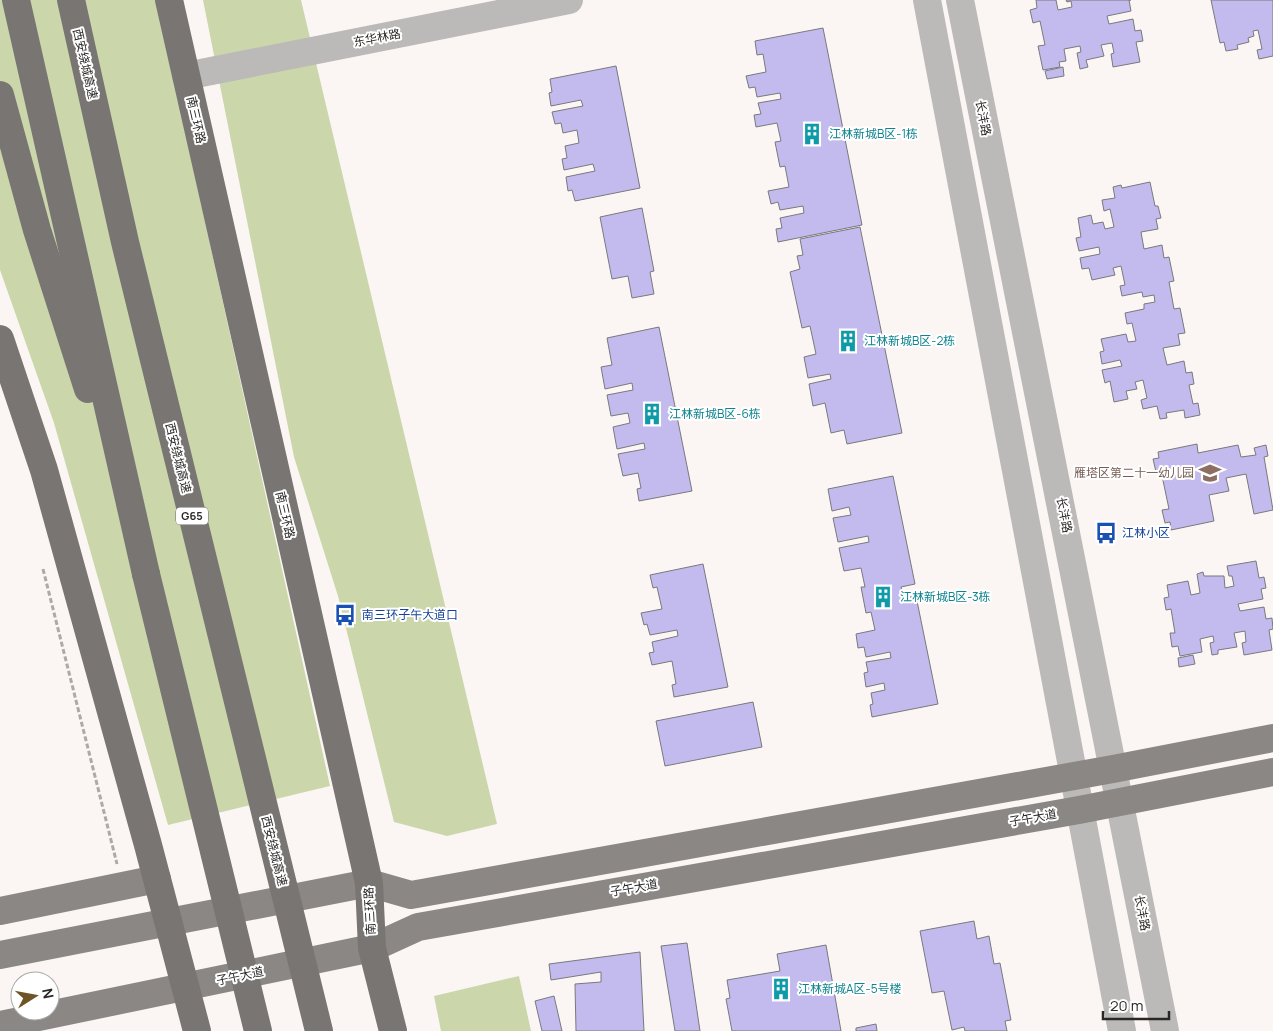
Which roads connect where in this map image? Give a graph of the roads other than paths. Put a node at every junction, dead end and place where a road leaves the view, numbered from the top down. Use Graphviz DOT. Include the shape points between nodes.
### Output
graph roads {
  1 [pos="16,0"];
  2 [pos="71,0"];
  3 [pos="169,0"];
  4 [pos="569,0"];
  5 [pos="927,0"];
  6 [pos="960,0"];
  7 [pos="186,76"];
  8 [pos="0,95"];
  9 [pos="0,339"];
  10 [pos="146,574"];
  11 [pos="1273,738"];
  12 [pos="1113,770"];
  13 [pos="1273,772"];
  14 [pos="1074,776"];
  15 [pos="1121,802"];
  16 [pos="1079,810"];
  17 [pos="158,879"];
  18 [pos="369,883"];
  19 [pos="0,911"];
  20 [pos="169,921"];
  21 [pos="372,948"];
  22 [pos="0,955"];
  23 [pos="187,987"];
  24 [pos="0,1025"];
  25 [pos="191,1030"];
  26 [pos="258,1031"];
  27 [pos="319,1031"];
  28 [pos="393,1031"];
  29 [pos="1122,1031"];
  30 [pos="1166,1031"];
  1 -- 10 [label="highway"];
  2 -- 27 [label="highway, 西安绕城高速 / G65, bridge" via="125,242"];
  3 -- 7 [label="highway, 南三环路"];
  4 -- 7 [label="street, 东华林路"];
  5 -- 14 [label="street"];
  6 -- 12 [label="street, 长沣路"];
  7 -- 18 [label="highway, 南三环路"];
  8 -- 10 [label="highway" via="37,230"];
  9 -- 17 [label="highway" via="44,470"];
  10 -- 26 [label="highway, bridge"];
  11 -- 12 [label="main road"];
  12 -- 14 [label="main road"];
  12 -- 15 [label="street, 长沣路"];
  13 -- 15 [label="main road, 子午大道"];
  14 -- 16 [label="street"];
  14 -- 18 [label="main road" via="411,895"];
  15 -- 16 [label="main road, 子午大道"];
  15 -- 30 [label="street, 长沣路"];
  16 -- 21 [label="main road, 子午大道" via="418,927"];
  16 -- 29 [label="street"];
  17 -- 19 [label="main road"];
  17 -- 20 [label="highway"];
  18 -- 20 [label="main road"];
  18 -- 21 [label="highway, 南三环路"];
  20 -- 22 [label="main road"];
  20 -- 23 [label="highway"];
  21 -- 23 [label="main road, 子午大道"];
  21 -- 28 [label="highway, 南三环路"];
  23 -- 24 [label="main road, 子午大道"];
  23 -- 25 [label="highway"];
}
